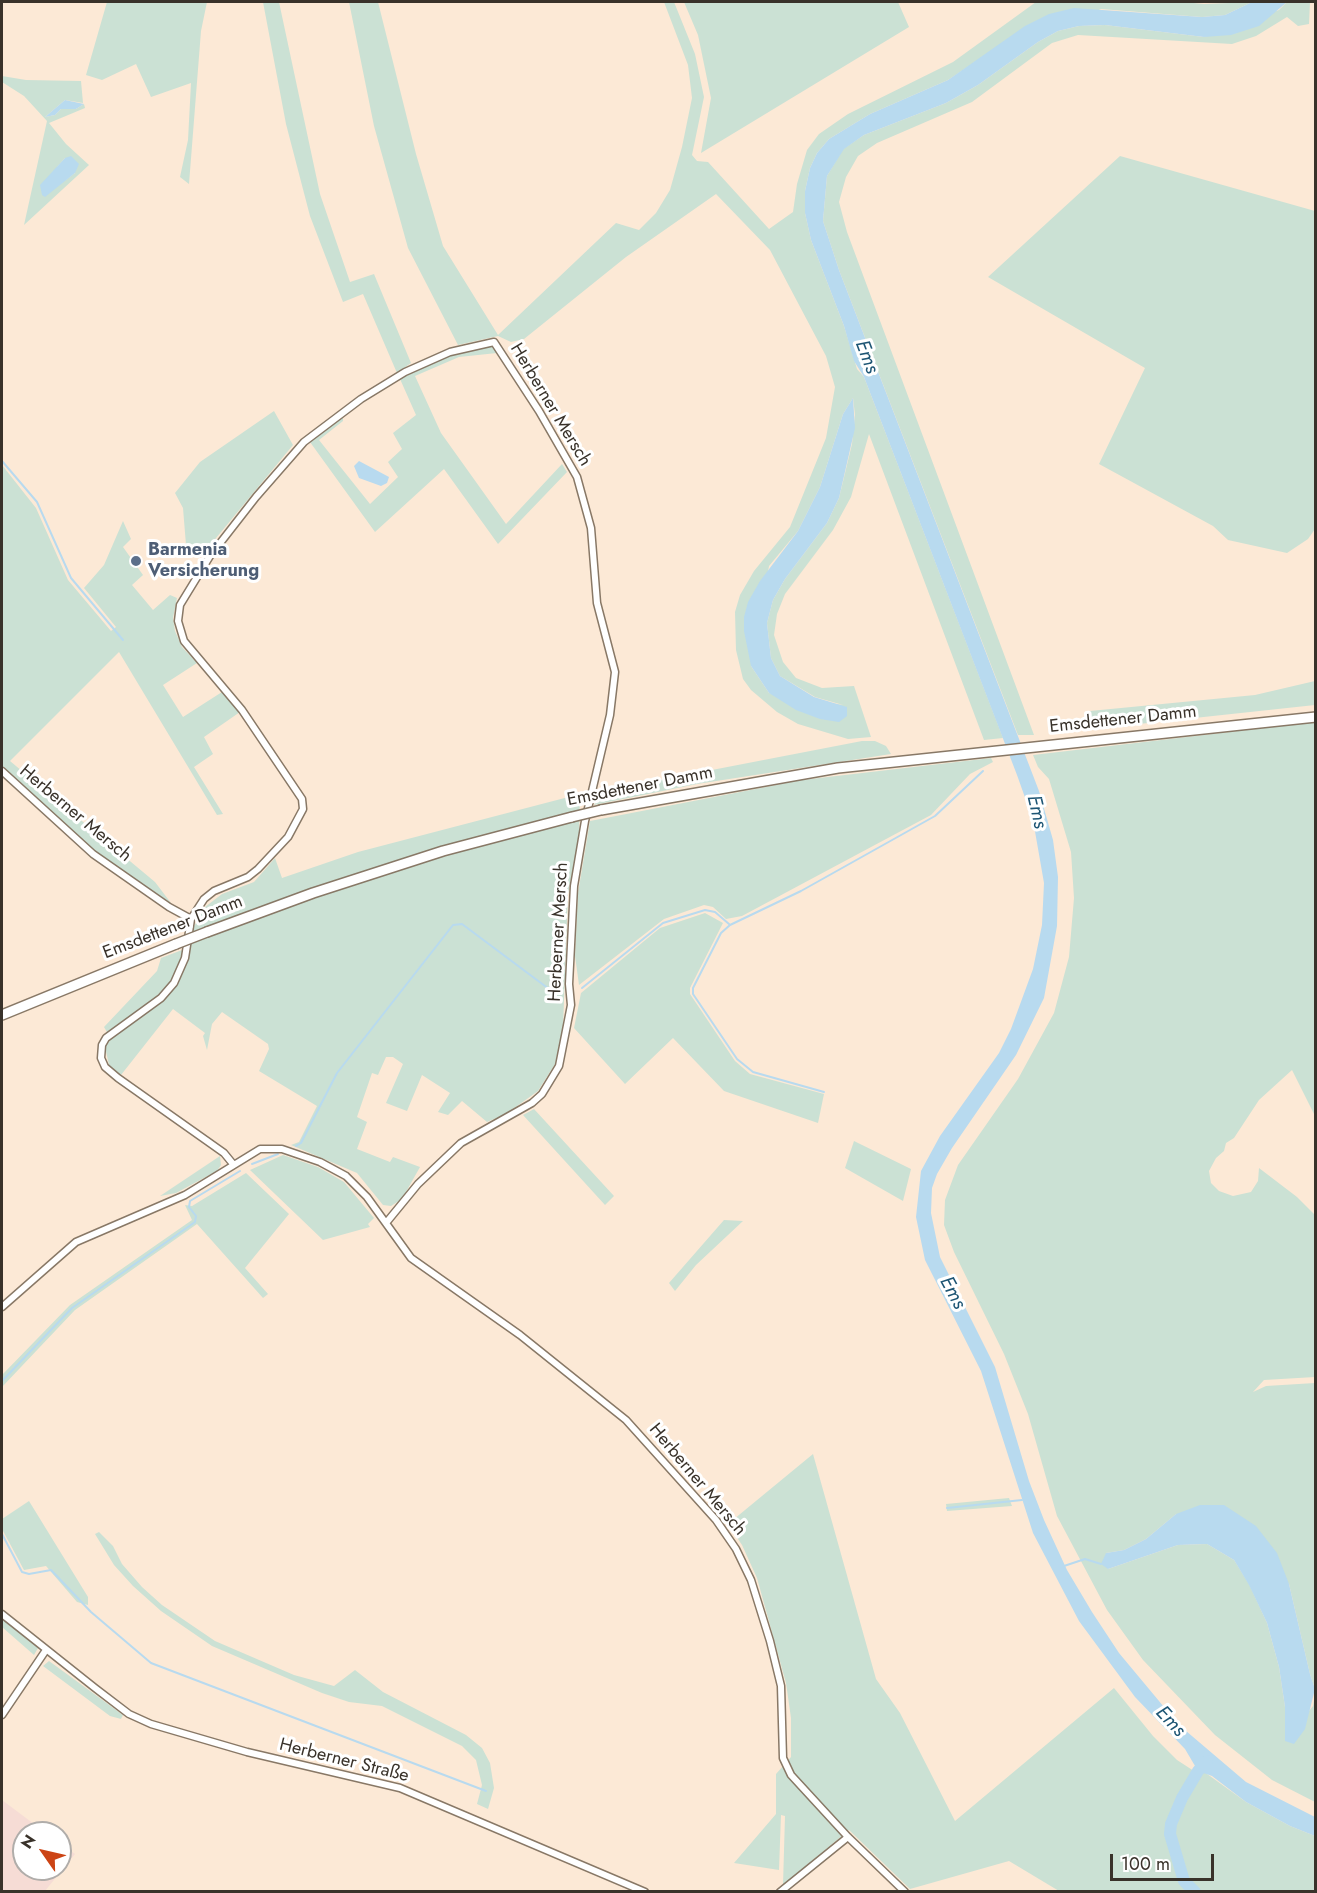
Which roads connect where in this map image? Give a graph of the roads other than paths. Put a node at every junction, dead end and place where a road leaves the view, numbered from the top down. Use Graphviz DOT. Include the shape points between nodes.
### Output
graph roads {
  1 [pos="1316,717"];
  2 [pos="2,771"];
  3 [pos="191,919"];
  4 [pos="2,1015"];
  5 [pos="233,1164"];
  6 [pos="386,1223"];
  7 [pos="2,1307"];
  8 [pos="2,1614"];
  9 [pos="46,1650"];
  10 [pos="2,1715"];
  11 [pos="848,1837"];
  12 [pos="645,1892"];
  13 [pos="780,1892"];
  14 [pos="904,1892"];
  1 -- 4 [label="main road, Emsdettener Damm, bridge" via="874,764 601,810 443,851 313,893"];
  2 -- 3 [label="street, Herberner Mersch" via="93,854"];
  3 -- 5 [label="street, Herberner Mersch" via="185,958 174,983 161,998 106,1038 102,1058 105,1067 118,1078 224,1153"];
  3 -- 6 [label="street, Herberner Mersch" via="214,891 258,868 288,837 303,809 302,799 242,710 184,640 178,621 187,591 250,505 304,442 405,372 450,352 494,342 576,477 591,528 597,603 615,672 610,715 574,886 571,1005 559,1066 542,1095 461,1143 418,1184"];
  5 -- 6 [label="street, Herberner Mersch" via="272,1147 320,1162 346,1176"];
  5 -- 7 [label="street, Herberner Mersch" via="185,1195 76,1242"];
  6 -- 11 [label="street, Herberner Mersch" via="411,1258 520,1335 626,1420 716,1520 751,1580 770,1641 781,1686 783,1758 791,1775"];
  8 -- 9 [label="street, Herberner Straße"];
  9 -- 10 [label="street"];
  9 -- 12 [label="street, Herberner Straße" via="129,1714 150,1724 236,1750 400,1788"];
  11 -- 13 [label="street"];
  11 -- 14 [label="street, Herberner Mersch"];
}
